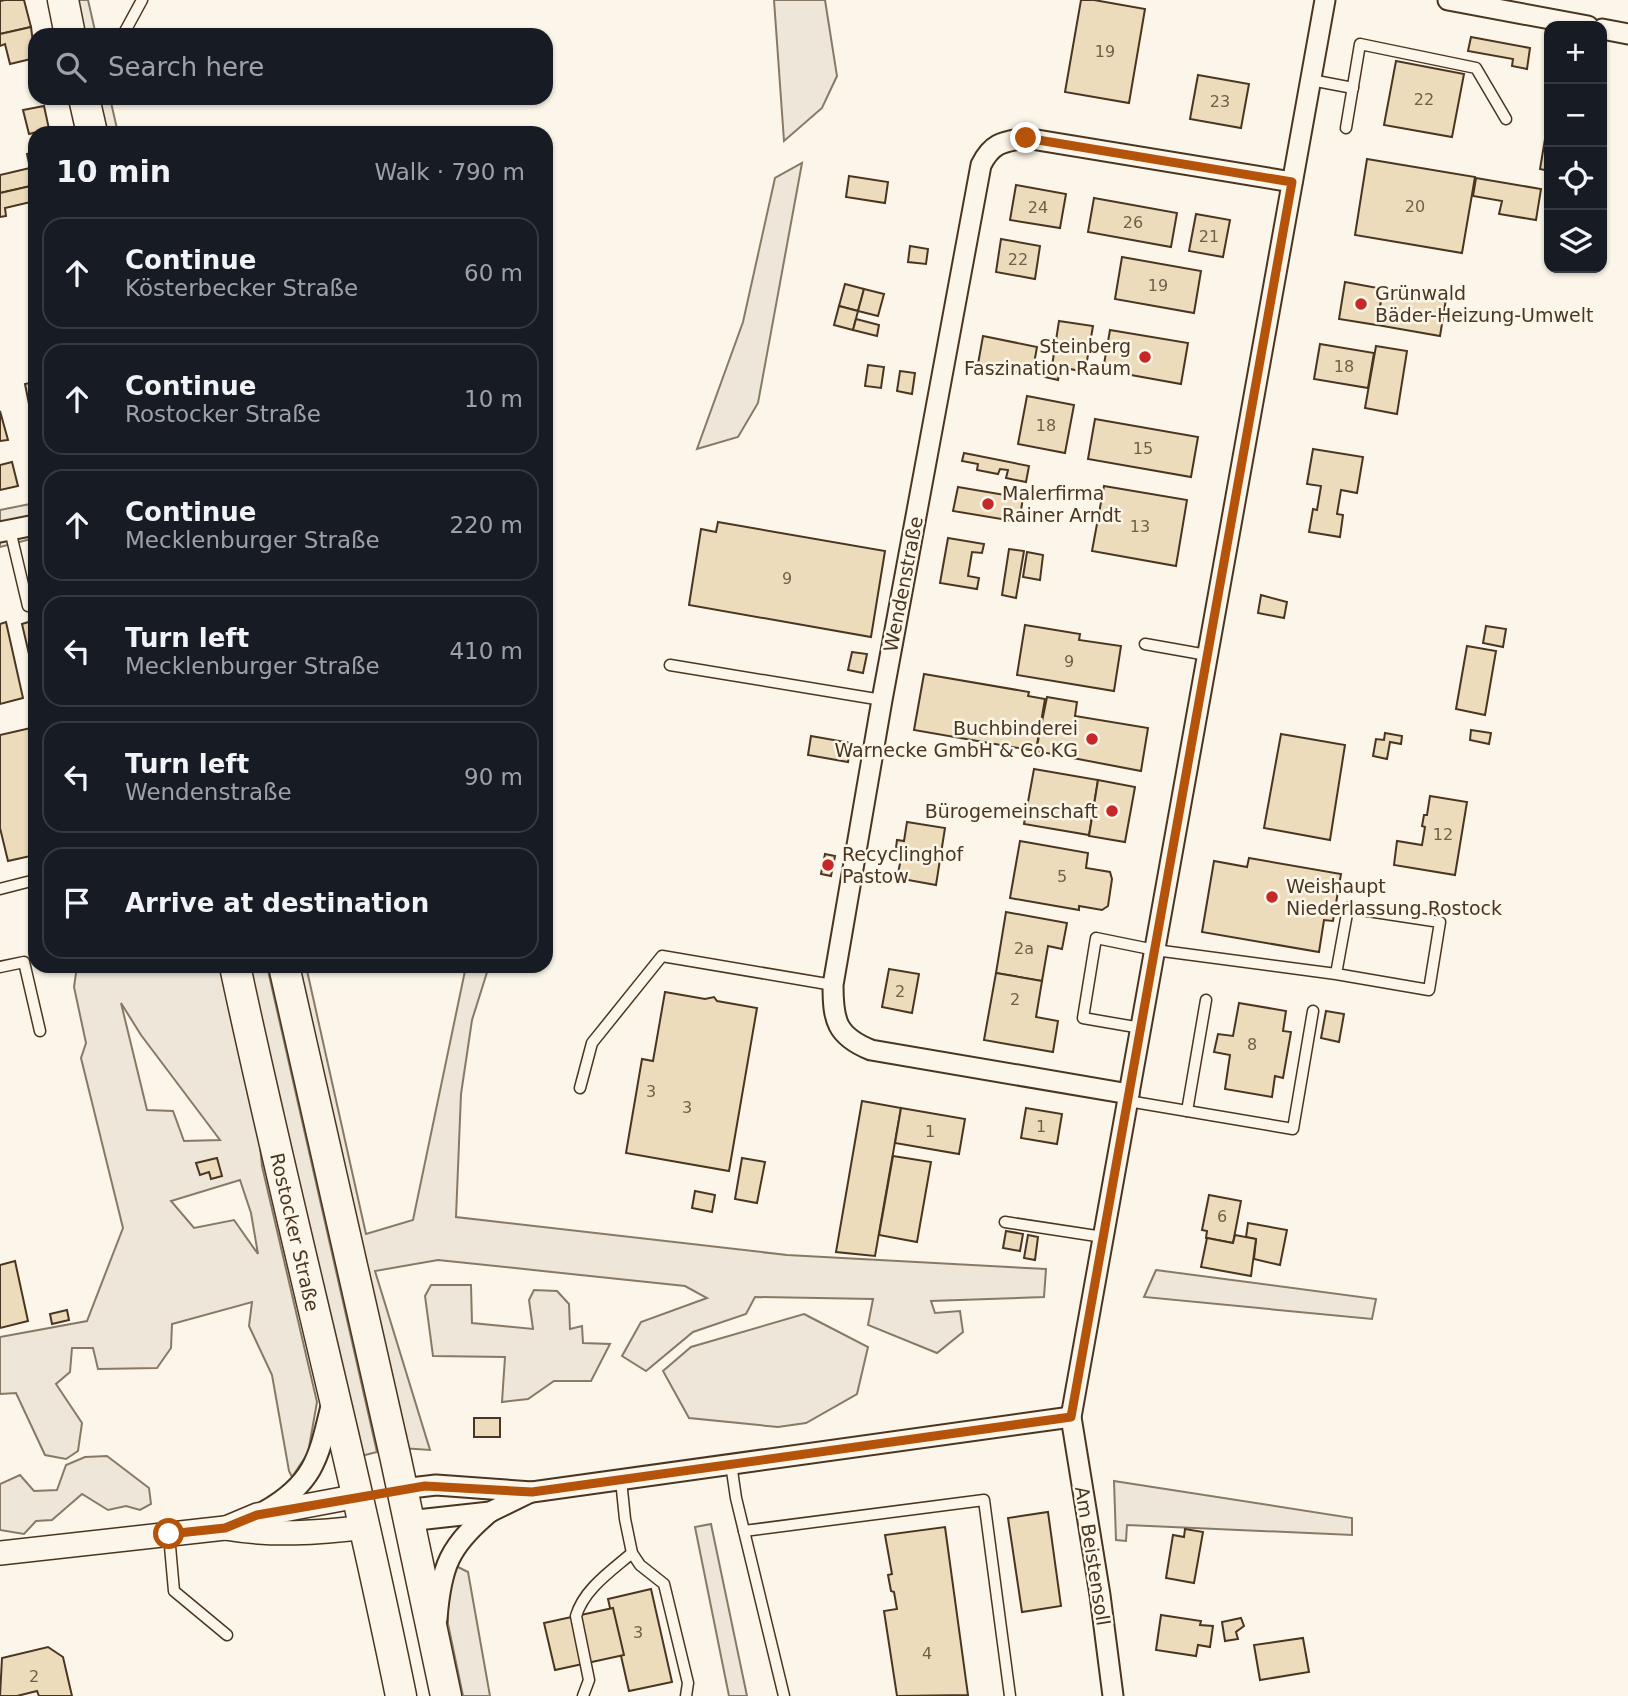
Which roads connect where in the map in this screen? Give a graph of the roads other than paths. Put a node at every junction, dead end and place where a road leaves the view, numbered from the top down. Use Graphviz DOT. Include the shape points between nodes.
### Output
graph roads {
  1 [pos="62,0"];
  2 [pos="142,0"];
  3 [pos="1325,0"];
  4 [pos="1448,0"];
  5 [pos="1561,21"];
  6 [pos="68,28"];
  7 [pos="127,28"];
  8 [pos="1607,30"];
  9 [pos="1628,34"];
  10 [pos="1311,80"];
  11 [pos="1353,88"];
  12 [pos="86,105"];
  13 [pos="1506,119"];
  14 [pos="91,126"];
  15 [pos="1346,128"];
  16 [pos="1292,182"];
  17 [pos="28,526"];
  18 [pos="5,531"];
  19 [pos="28,606"];
  20 [pos="1145,644"];
  21 [pos="1208,655"];
  22 [pos="670,665"];
  23 [pos="882,700"];
  24 [pos="28,882"];
  25 [pos="0,889"];
  26 [pos="1155,950"];
  27 [pos="0,967"];
  28 [pos="236,973"];
  29 [pos="286,973"];
  30 [pos="1336,974"];
  31 [pos="833,985"];
  32 [pos="1206,1000"];
  33 [pos="1313,1011"];
  34 [pos="1141,1028"];
  35 [pos="40,1031"];
  36 [pos="580,1087"];
  37 [pos="1128,1097"];
  38 [pos="1187,1111"];
  39 [pos="1005,1222"];
  40 [pos="1103,1237"];
  41 [pos="333,1394"];
  42 [pos="1071,1417"];
  43 [pos="730,1464"];
  44 [pos="621,1480"];
  45 [pos="402,1489"];
  46 [pos="532,1492"];
  47 [pos="358,1496"];
  48 [pos="490,1513"];
  49 [pos="257,1515"];
  50 [pos="408,1521"];
  51 [pos="366,1527"];
  52 [pos="225,1528"];
  53 [pos="744,1531"];
  54 [pos="169,1534"];
  55 [pos="0,1553"];
  56 [pos="632,1553"];
  57 [pos="227,1635"];
  58 [pos="435,1644"];
  59 [pos="401,1696"];
  60 [pos="446,1696"];
  61 [pos="583,1696"];
  62 [pos="686,1696"];
  63 [pos="784,1696"];
  64 [pos="1010,1696"];
  65 [pos="1113,1696"];
  1 -- 6 [label="main road"];
  2 -- 7 [label="lane"];
  3 -- 10 [label="street, Am Beistensoll"];
  4 -- 5 [label="street"];
  8 -- 9 [label="street"];
  10 -- 11 [label="lane"];
  10 -- 16 [label="street, Am Beistensoll"];
  11 -- 13 [label="lane" via="1360,44 1476,68"];
  11 -- 15 [label="lane"];
  12 -- 14 [label="main road"];
  16 -- 21 [label="street, Am Beistensoll"];
  16 -- 23 [label="street, Wendenstraße" via="1026,138 989,150 981,165"];
  17 -- 18 [label="street"];
  18 -- 19 [label="lane"];
  20 -- 21 [label="lane"];
  21 -- 26 [label="street, Am Beistensoll"];
  22 -- 23 [label="lane"];
  23 -- 31 [label="street, Wendenstraße"];
  24 -- 25 [label="lane"];
  26 -- 30 [label="lane"];
  26 -- 34 [label="street, Am Beistensoll"];
  26 -- 34 [label="lane" via="1096,938 1083,1018"];
  27 -- 35 [label="lane" via="24,962"];
  28 -- 41 [label="main road, Rostocker Straße"];
  29 -- 45 [label="main road"];
  30 -- 30 [label="lane" via="1429,990 1440,922 1348,908"];
  31 -- 36 [label="lane" via="662,956 592,1043"];
  31 -- 37 [label="street, Wendenstraße" via="839,1028 852,1042"];
  32 -- 38 [label="lane"];
  33 -- 38 [label="lane" via="1293,1129"];
  34 -- 37 [label="street, Am Beistensoll"];
  37 -- 38 [label="lane"];
  37 -- 40 [label="street, Am Beistensoll"];
  39 -- 40 [label="lane"];
  40 -- 42 [label="street, Am Beistensoll"];
  41 -- 47 [label="main road, Rostocker Straße"];
  41 -- 49 [label="street" via="318,1456 305,1479 281,1502"];
  42 -- 43 [label="street"];
  42 -- 65 [label="street, Am Beistensoll"];
  43 -- 44 [label="street"];
  43 -- 53 [label="lane"];
  44 -- 46 [label="street"];
  44 -- 56 [label="lane"];
  45 -- 46 [label="street" via="436,1485"];
  45 -- 47 [label="main road"];
  45 -- 50 [label="main road"];
  46 -- 48 [label="street"];
  47 -- 49 [label="street"];
  47 -- 51 [label="main road, Rostocker Straße"];
  48 -- 50 [label="street"];
  48 -- 58 [label="street" via="459,1542 444,1569"];
  49 -- 52 [label="street"];
  50 -- 51 [label="main road"];
  50 -- 58 [label="main road"];
  51 -- 52 [label="street" via="260,1534"];
  51 -- 59 [label="main road, Rostocker Straße"];
  52 -- 54 [label="street"];
  53 -- 63 [label="lane"];
  53 -- 64 [label="lane" via="984,1500"];
  54 -- 55 [label="street"];
  54 -- 57 [label="lane" via="174,1591"];
  56 -- 61 [label="lane" via="594,1587 578,1609 589,1680"];
  56 -- 62 [label="lane" via="640,1566 664,1584 688,1683"];
  58 -- 60 [label="main road"];
}
